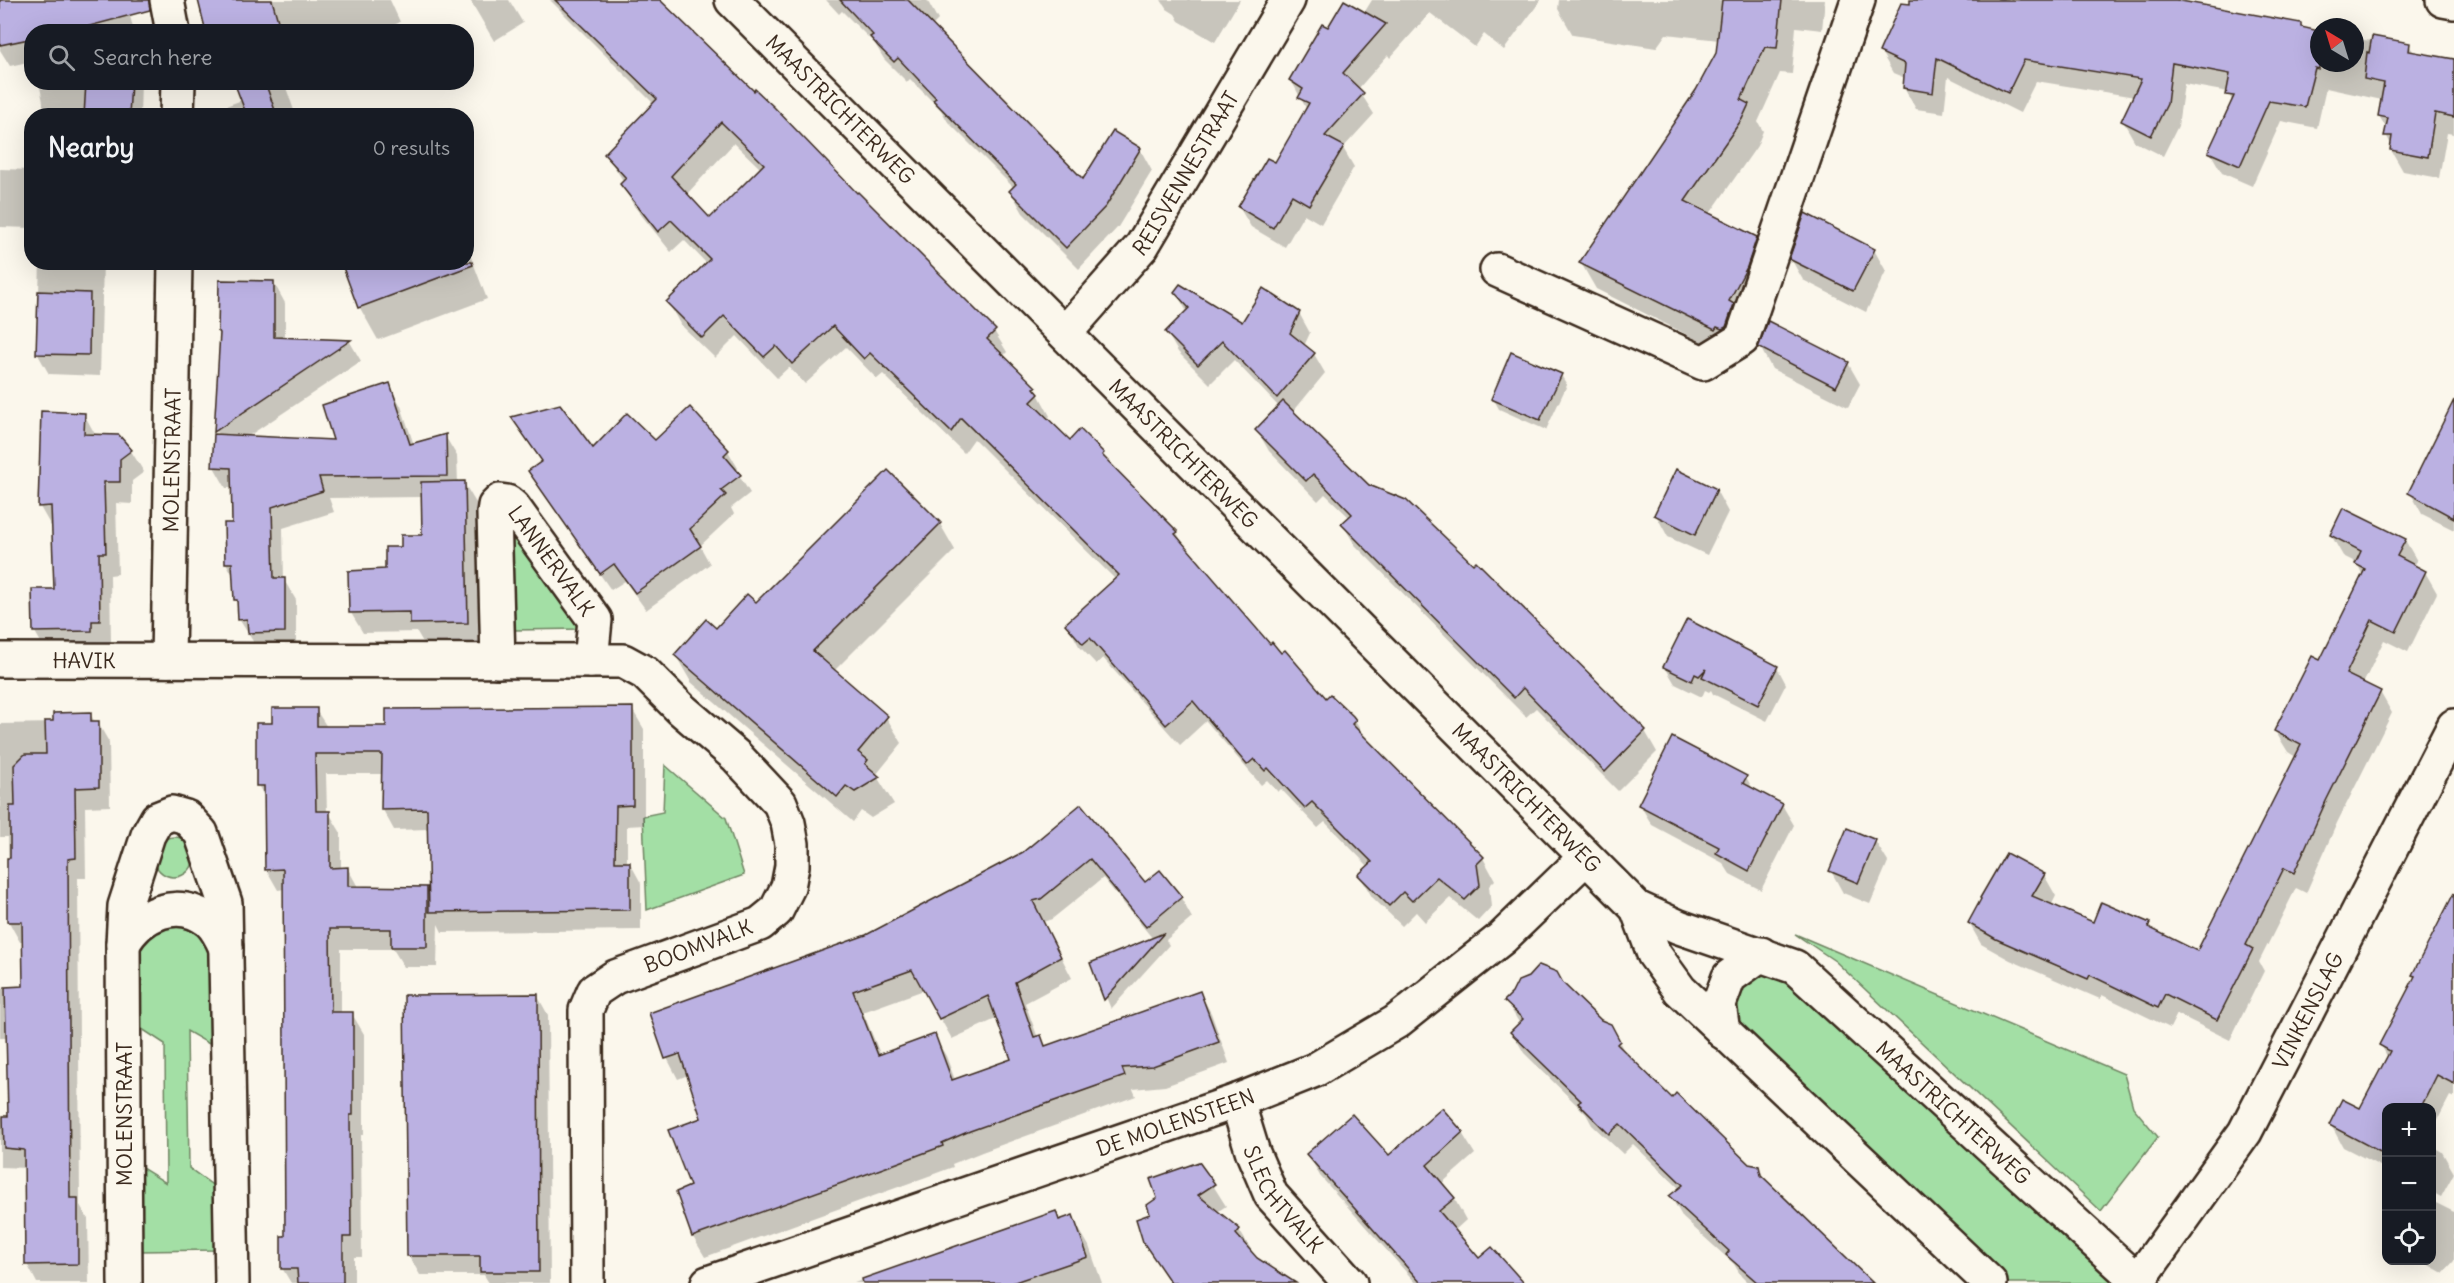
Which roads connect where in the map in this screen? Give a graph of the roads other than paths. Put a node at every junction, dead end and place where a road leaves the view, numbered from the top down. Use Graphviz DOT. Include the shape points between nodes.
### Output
graph roads {
  1 [pos="167,0"];
  2 [pos="732,0"];
  3 [pos="1288,0"];
  4 [pos="1858,0"];
  5 [pos="2444,0"];
  6 [pos="2454,3"];
  7 [pos="172,24"];
  8 [pos="178,90"];
  9 [pos="177,108"];
  10 [pos="175,270"];
  11 [pos="1497,270"];
  12 [pos="1065,333"];
  13 [pos="0,660"];
  14 [pos="168,660"];
  15 [pos="498,661"];
  16 [pos="591,661"];
  17 [pos="2454,726"];
  18 [pos="1585,858"];
  19 [pos="1637,908"];
  20 [pos="123,944"];
  21 [pos="226,948"];
  22 [pos="1761,954"];
  23 [pos="1723,1032"];
  24 [pos="1237,1101"];
  25 [pos="2139,1282"];
  26 [pos="125,1283"];
  27 [pos="232,1283"];
  28 [pos="587,1283"];
  29 [pos="708,1283"];
  30 [pos="1350,1283"];
  31 [pos="1990,1283"];
  1 -- 7 [label="street"];
  2 -- 12 [label="street, MAASTRICHTERWEG"];
  3 -- 12 [label="street, REISVENNESTRAAT" via="1142,246"];
  4 -- 11 [label="street" via="1742,339 1703,363"];
  5 -- 6 [label="street"];
  8 -- 9 [label="street"];
  10 -- 14 [label="street, MOLENSTRAAT"];
  12 -- 18 [label="street, MAASTRICHTERWEG"];
  13 -- 14 [label="street, HAVIK"];
  14 -- 15 [label="street"];
  15 -- 16 [label="street"];
  15 -- 16 [label="street, LANNERVALK" via="494,513 500,501 513,507 595,620"];
  16 -- 28 [label="street, BOOMVALK" via="623,660 645,673 736,756 780,803 790,833 792,866 788,887 776,910 760,924 615,977 594,991 586,1010"];
  17 -- 25 [label="street, VINKENSLAG" via="2245,1132"];
  18 -- 19 [label="street, MAASTRICHTERWEG"];
  18 -- 24 [label="street, DE MOLENSTEEN" via="1502,938 1396,1022 1315,1070"];
  19 -- 22 [label="street, MAASTRICHTERWEG" via="1679,927"];
  19 -- 23 [label="street, MAASTRICHTERWEG" via="1654,954 1680,990"];
  20 -- 21 [label="street" via="146,917 180,909 209,921"];
  20 -- 21 [label="street, MOLENSTRAAT" via="125,906 148,835 157,819 172,813 186,818 201,833 225,903"];
  20 -- 26 [label="street, MOLENSTRAAT"];
  21 -- 27 [label="street, MOLENSTRAAT"];
  22 -- 23 [label="street" via="1729,977 1719,1004"];
  22 -- 25 [label="street, MAASTRICHTERWEG" via="1795,968"];
  23 -- 31 [label="street, MAASTRICHTERWEG"];
  24 -- 29 [label="street, DE MOLENSTEEN"];
  24 -- 30 [label="street, SLECHTVALK" via="1271,1195"];
}
